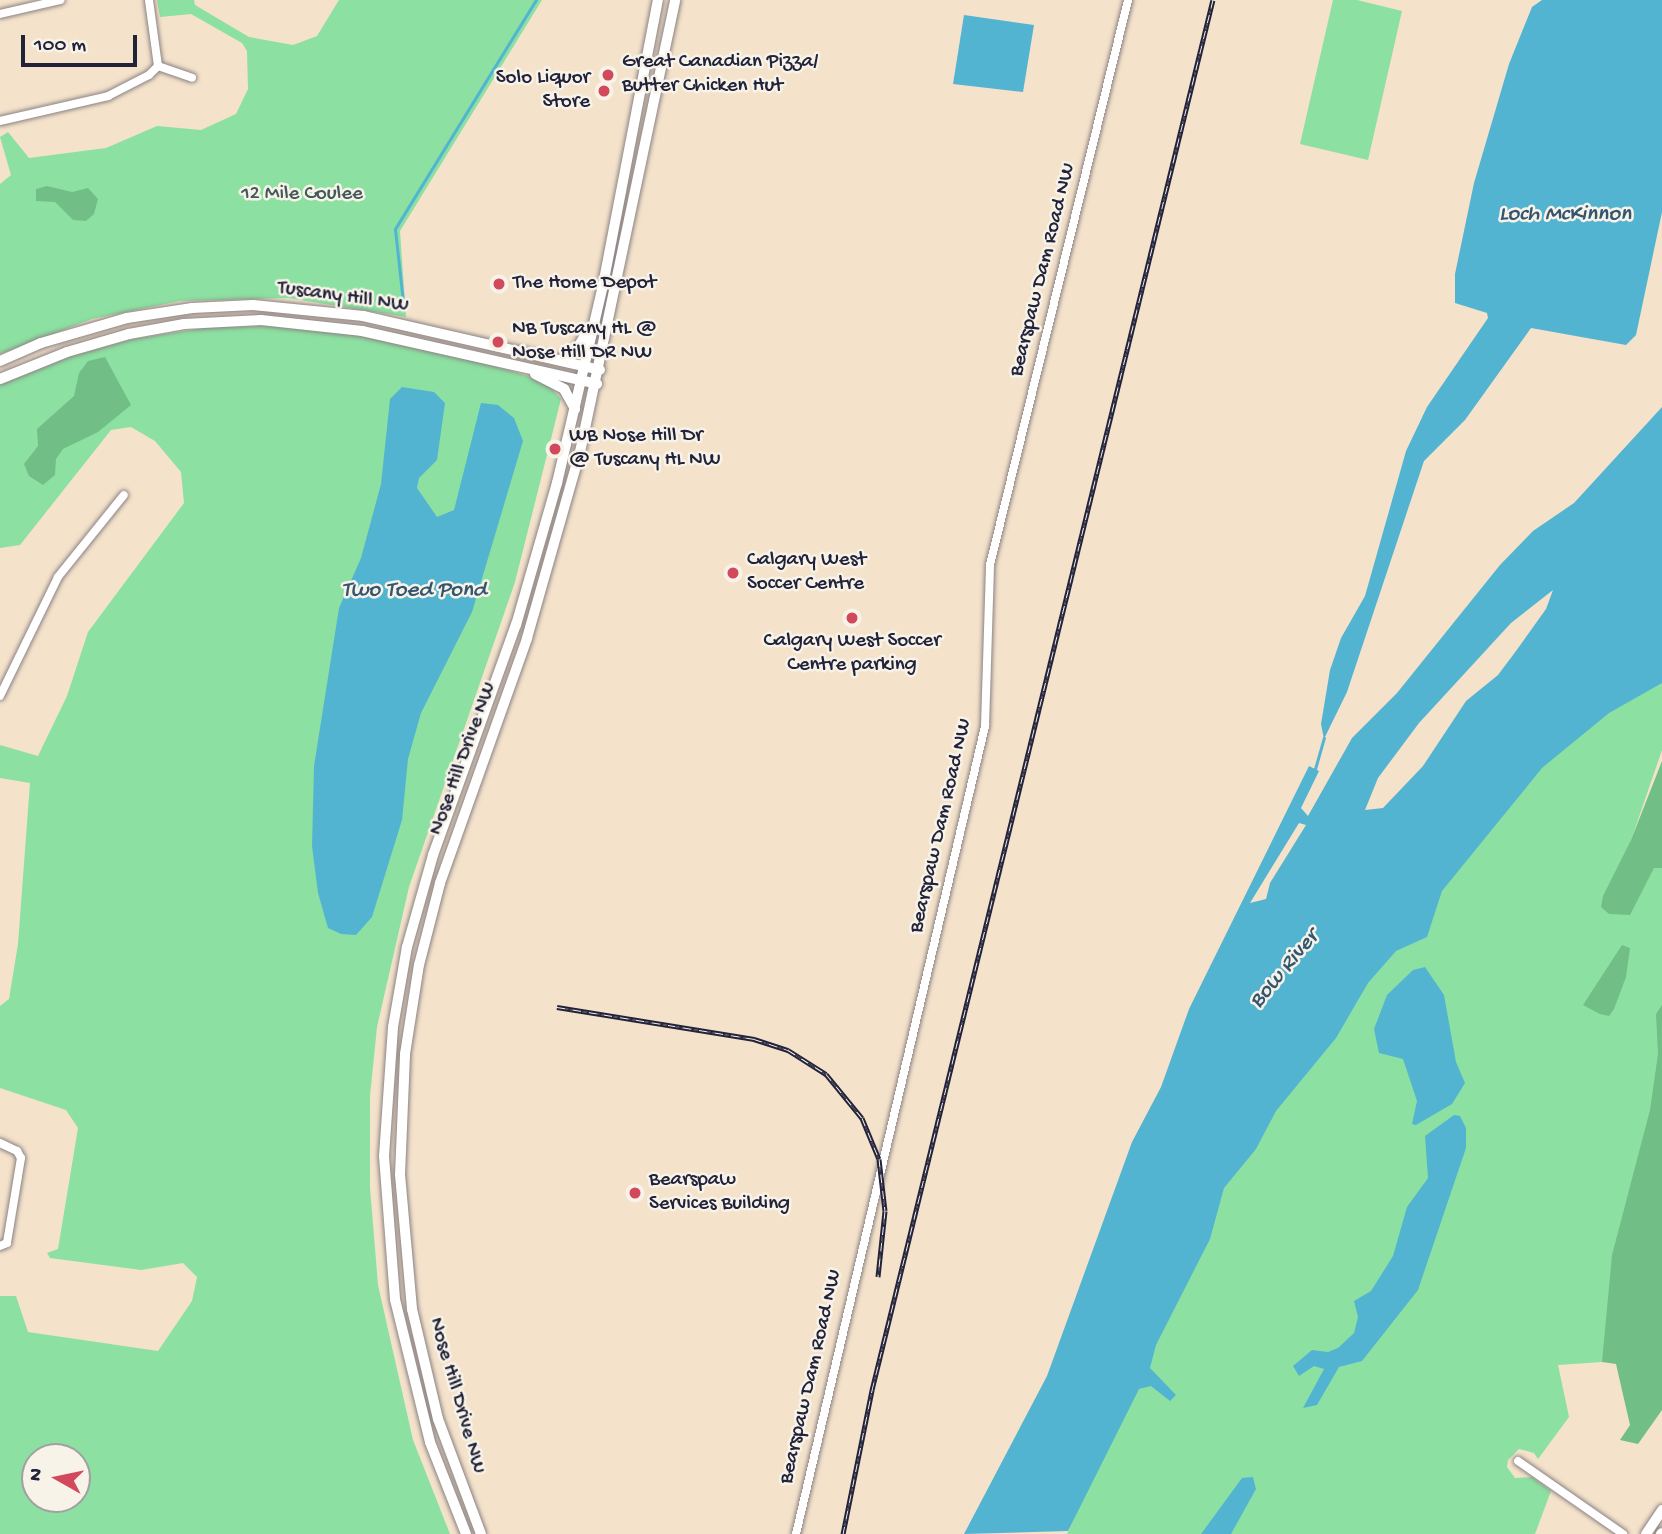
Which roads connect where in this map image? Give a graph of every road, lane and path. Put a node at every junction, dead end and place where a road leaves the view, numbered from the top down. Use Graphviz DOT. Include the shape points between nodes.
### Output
graph roads {
  1 [pos="61,0"];
  2 [pos="149,0"];
  3 [pos="658,0"];
  4 [pos="675,0"];
  5 [pos="1128,0"];
  6 [pos="0,14"];
  7 [pos="158,66"];
  8 [pos="192,78"];
  9 [pos="0,121"];
  10 [pos="603,285"];
  11 [pos="0,360"];
  12 [pos="560,360"];
  13 [pos="515,366"];
  14 [pos="584,366"];
  15 [pos="600,370"];
  16 [pos="0,379"];
  17 [pos="582,381"];
  18 [pos="597,384"];
  19 [pos="575,409"];
  20 [pos="124,495"];
  21 [pos="0,696"];
  22 [pos="0,1143"];
  23 [pos="0,1246"];
  24 [pos="1518,1461"];
  25 [pos="1662,1510"];
  26 [pos="466,1534"];
  27 [pos="481,1534"];
  28 [pos="796,1534"];
  29 [pos="1623,1534"];
  30 [pos="1646,1534"];
  1 -- 6 [label="street"];
  2 -- 7 [label="street"];
  3 -- 10 [label="street, Nose Hill Drive NW"];
  4 -- 15 [label="street, Nose Hill Drive NW"];
  5 -- 28 [label="street, Bearspaw Dam Road NW" via="990,565 985,726"];
  7 -- 8 [label="street"];
  7 -- 9 [label="street" via="140,82 108,96"];
  10 -- 12 [label="street" via="583,343"];
  10 -- 14 [label="street, Nose Hill Drive NW"];
  11 -- 12 [label="street, Tuscany Hill NW" via="127,318 253,305 363,316"];
  12 -- 14 [label="street, Tuscany Hill NW"];
  13 -- 16 [label="street, Tuscany Hill NW" via="362,331 249,320 129,334"];
  13 -- 17 [label="street, Tuscany Hill NW"];
  13 -- 19 [label="street" via="564,389"];
  14 -- 15 [label="street, Tuscany Hill NW"];
  14 -- 17 [label="street, Nose Hill Drive NW"];
  15 -- 18 [label="street, Nose Hill Drive NW"];
  17 -- 18 [label="street, Tuscany Hill NW"];
  17 -- 19 [label="street, Nose Hill Drive NW"];
  18 -- 27 [label="street, Nose Hill Drive NW" via="544,585 440,883 419,965 405,1054 400,1175 412,1308 438,1419"];
  19 -- 26 [label="street, Nose Hill Drive NW" via="530,582 418,908 400,985 388,1068 385,1187 396,1299 427,1431"];
  20 -- 21 [label="street" via="58,577"];
  22 -- 23 [label="street" via="21,1158 7,1243"];
  24 -- 29 [label="street"];
  25 -- 30 [label="street"];
}
